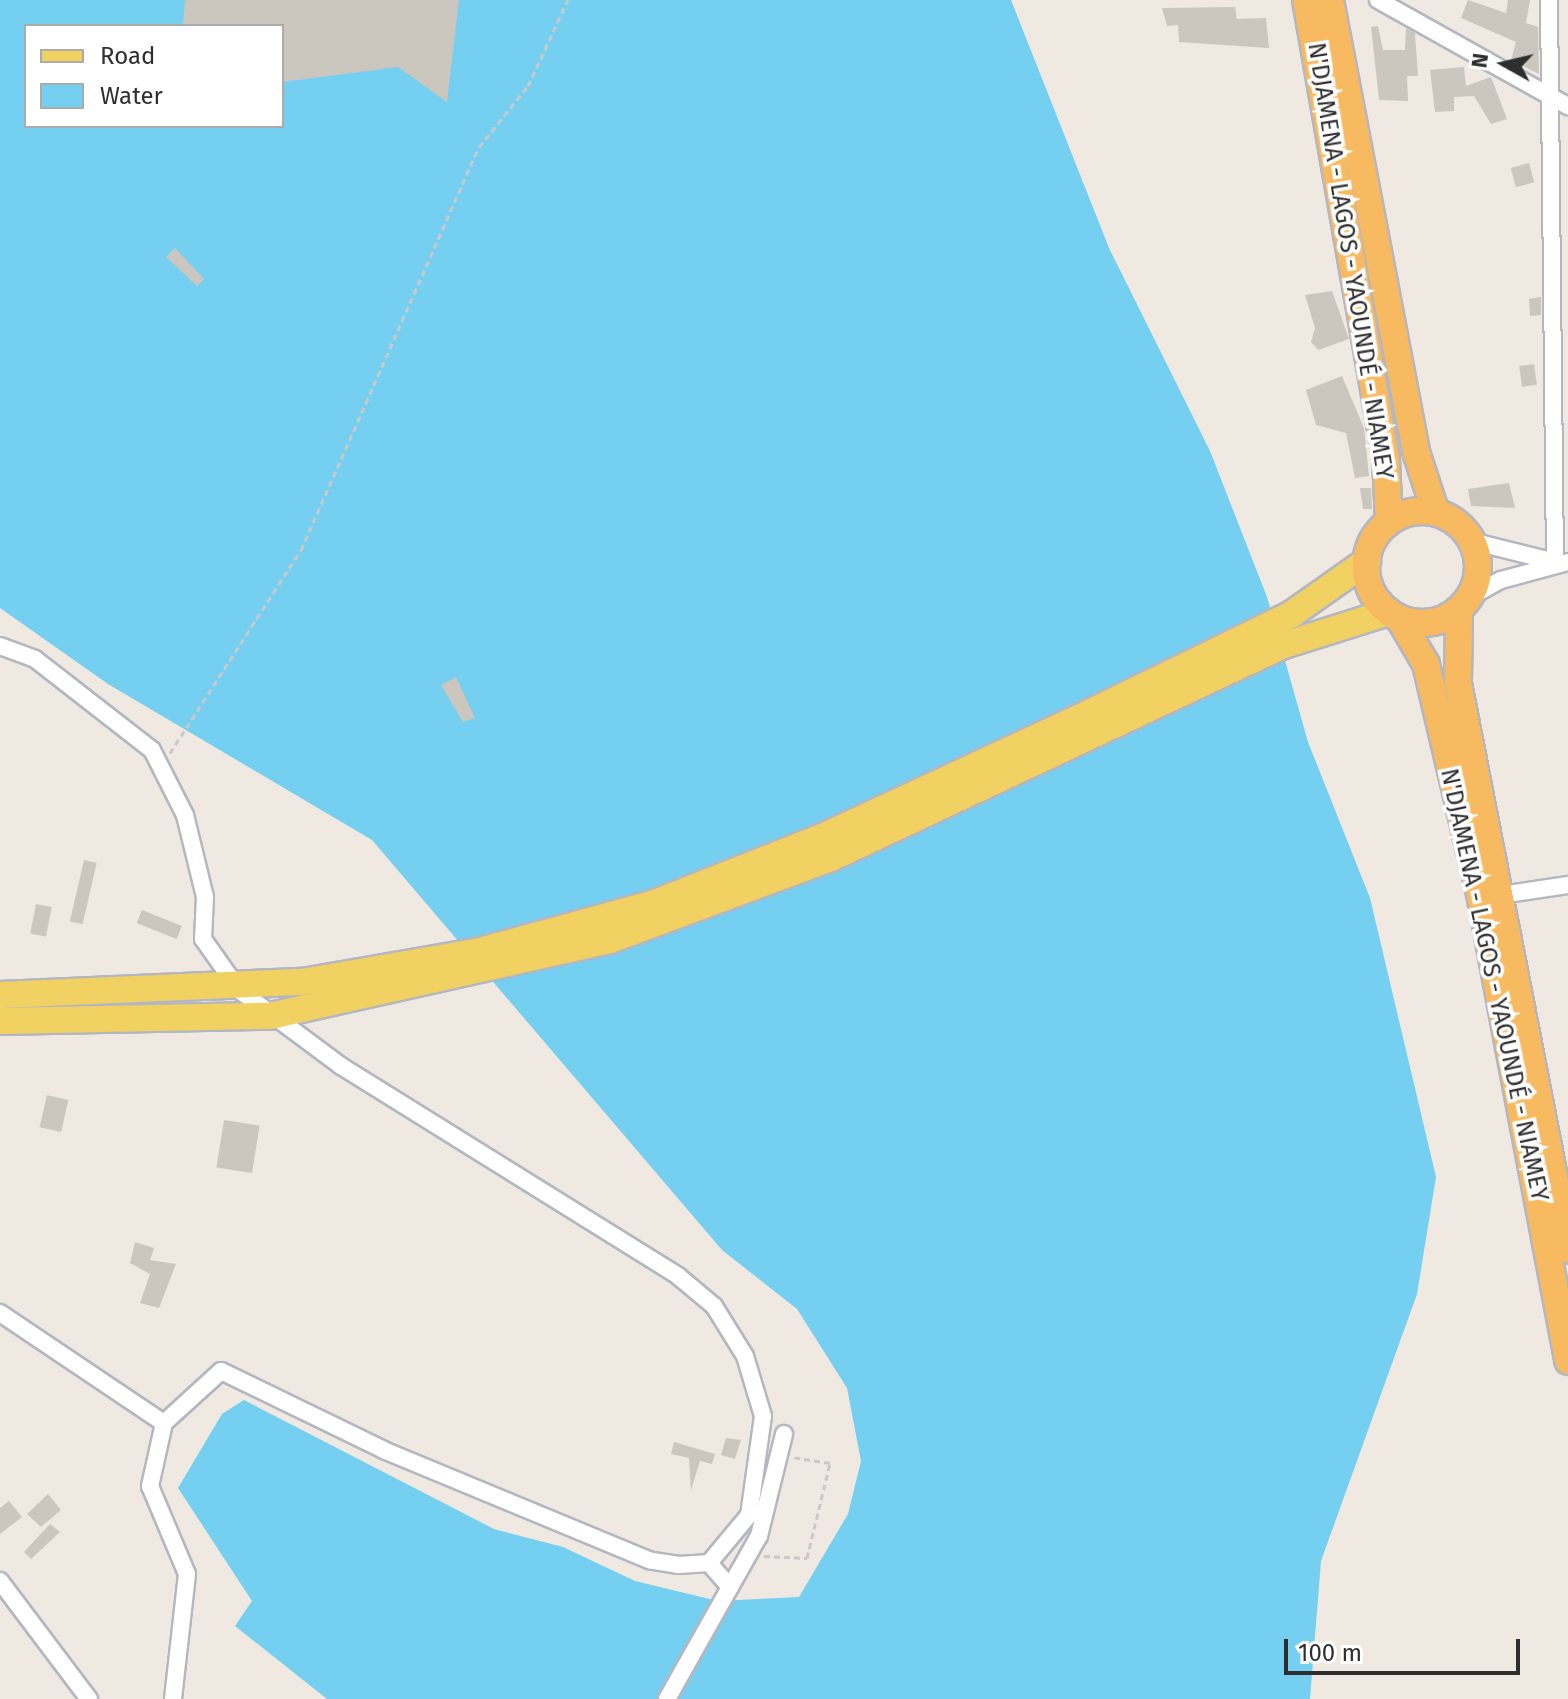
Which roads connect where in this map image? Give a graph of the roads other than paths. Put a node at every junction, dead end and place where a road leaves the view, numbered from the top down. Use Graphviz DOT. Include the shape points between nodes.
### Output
graph roads {
  1 [pos="1306,0"];
  2 [pos="1330,0"];
  3 [pos="1378,0"];
  4 [pos="1549,0"];
  5 [pos="1551,97"];
  6 [pos="1568,106"];
  7 [pos="1436,513"];
  8 [pos="1389,522"];
  9 [pos="1471,541"];
  10 [pos="1367,561"];
  11 [pos="1562,562"];
  12 [pos="1464,604"];
  13 [pos="1394,615"];
  14 [pos="0,646"];
  15 [pos="1568,885"];
  16 [pos="1501,895"];
  17 [pos="239,990"];
  18 [pos="0,995"];
  19 [pos="270,1016"];
  20 [pos="0,1021"];
  21 [pos="1559,1152"];
  22 [pos="1568,1249"];
  23 [pos="0,1313"];
  24 [pos="1568,1361"];
  25 [pos="164,1423"];
  26 [pos="784,1434"];
  27 [pos="709,1563"];
  28 [pos="0,1581"];
  29 [pos="730,1587"];
  30 [pos="89,1699"];
  31 [pos="173,1699"];
  32 [pos="667,1699"];
  1 -- 8 [label="highway, N'DJAMENA - LAGOS - YAOUNDÉ - NIAMEY" via="1386,459"];
  2 -- 7 [label="highway, N'DJAMENA - LAGOS - YAOUNDÉ - NIAMEY" via="1417,455"];
  3 -- 5 [label="street"];
  4 -- 5 [label="street"];
  5 -- 6 [label="street"];
  5 -- 11 [label="street"];
  7 -- 8 [label="highway" via="1411,512"];
  7 -- 9 [label="highway"];
  8 -- 10 [label="highway"];
  9 -- 11 [label="street"];
  9 -- 12 [label="highway" via="1477,562"];
  10 -- 13 [label="highway" via="1369,584"];
  10 -- 17 [label="main road" via="1283,619 737,873 476,952"];
  11 -- 12 [label="street"];
  12 -- 13 [label="highway" via="1432,622"];
  12 -- 16 [label="highway, N'DJAMENA - LAGOS - YAOUNDÉ - NIAMEY" via="1458,683"];
  13 -- 19 [label="main road" via="1281,646 831,858 685,916 535,961"];
  13 -- 24 [label="highway, N'DJAMENA - LAGOS - YAOUNDÉ - NIAMEY" via="1426,664 1477,884"];
  14 -- 17 [label="street" via="35,659 152,750 185,815 205,897 203,939"];
  15 -- 16 [label="street"];
  16 -- 21 [label="highway, N'DJAMENA - LAGOS - YAOUNDÉ - NIAMEY"];
  17 -- 18 [label="main road"];
  17 -- 19 [label="street"];
  19 -- 20 [label="main road"];
  19 -- 27 [label="street" via="678,1276 714,1306 745,1356 763,1416 749,1515"];
  21 -- 22 [label="highway, N'DJAMENA - LAGOS - YAOUNDÉ - NIAMEY"];
  23 -- 25 [label="street"];
  25 -- 27 [label="street" via="221,1371 241,1375 384,1450 649,1560"];
  25 -- 31 [label="street" via="150,1495 188,1585"];
  26 -- 29 [label="street" via="748,1555"];
  27 -- 29 [label="street"];
  28 -- 30 [label="street"];
  29 -- 32 [label="street"];
}
